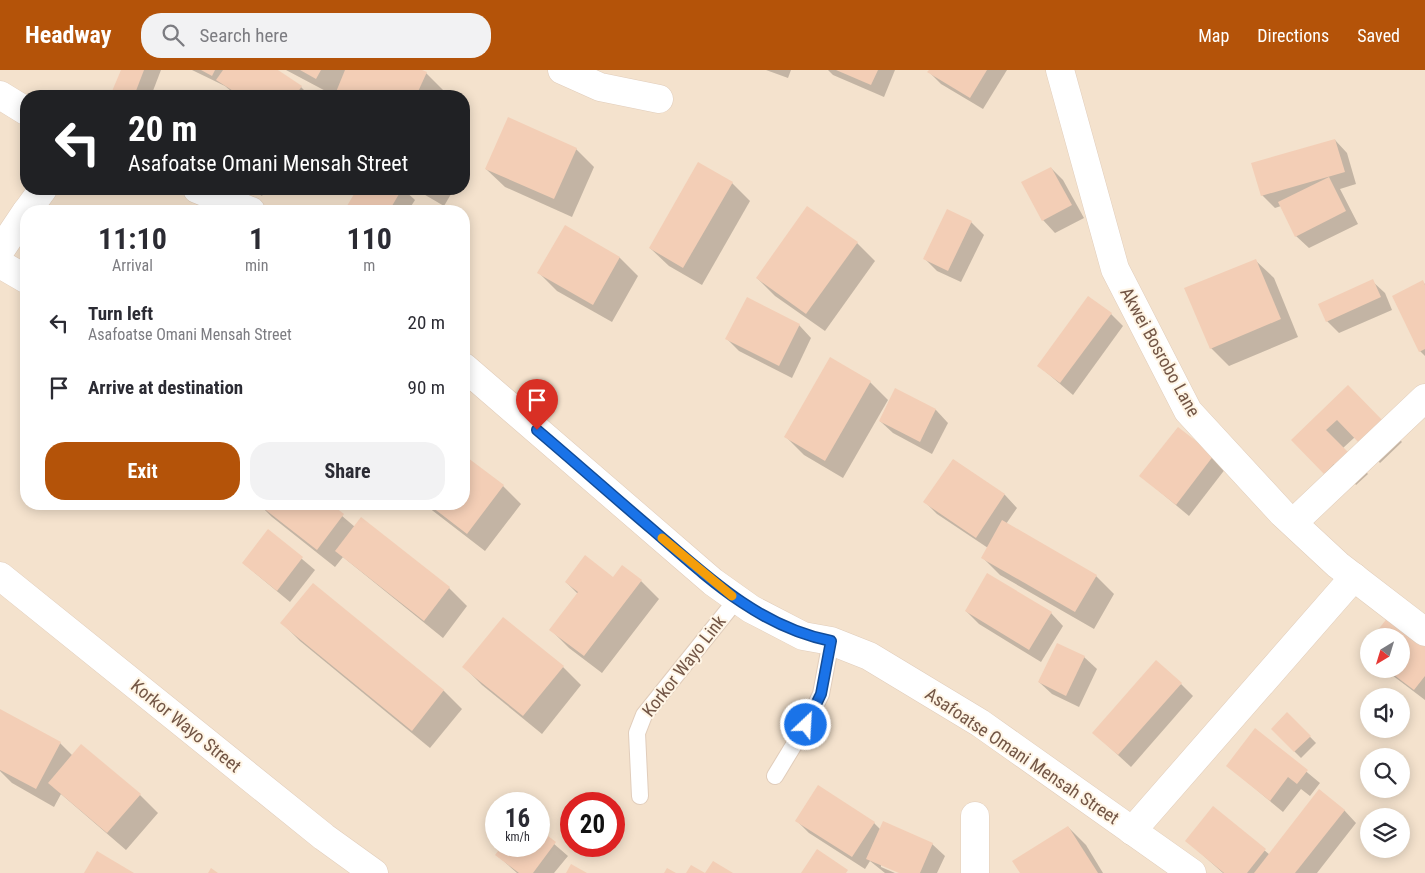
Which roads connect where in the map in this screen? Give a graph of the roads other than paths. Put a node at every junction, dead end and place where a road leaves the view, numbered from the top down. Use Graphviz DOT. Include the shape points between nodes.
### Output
graph roads {
  1 [pos="562,70"];
  2 [pos="1060,70"];
  3 [pos="0,95"];
  4 [pos="658,99"];
  5 [pos="20,107"];
  6 [pos="212,195"];
  7 [pos="236,205"];
  8 [pos="20,222"];
  9 [pos="0,251"];
  10 [pos="0,264"];
  11 [pos="20,276"];
  12 [pos="470,372"];
  13 [pos="1425,398"];
  14 [pos="1294,522"];
  15 [pos="0,576"];
  16 [pos="1354,577"];
  17 [pos="737,599"];
  18 [pos="1425,632"];
  19 [pos="831,641"];
  20 [pos="775,776"];
  21 [pos="640,796"];
  22 [pos="975,816"];
  23 [pos="1132,831"];
  24 [pos="374,873"];
  25 [pos="975,873"];
  26 [pos="1192,873"];
  1 -- 4 [label="street" via="600,87"];
  2 -- 14 [label="street, Akwei Bosrobo Lane" via="1115,270 1188,411"];
  3 -- 5 [label="street"];
  6 -- 7 [label="street"];
  8 -- 9 [label="street"];
  10 -- 11 [label="street"];
  12 -- 17 [label="street, Asafoatse Omani Mensah Street" via="713,582"];
  13 -- 14 [label="street"];
  14 -- 16 [label="street, Akwei Bosrobo Lane"];
  15 -- 24 [label="street, Korkor Wayo Street" via="324,837"];
  16 -- 18 [label="street, Akwei Bosrobo Lane"];
  16 -- 23 [label="street"];
  17 -- 19 [label="street, Asafoatse Omani Mensah Street" via="803,636"];
  17 -- 21 [label="lane, Korkor Wayo Link" via="644,715 636,733"];
  19 -- 20 [label="lane" via="821,694"];
  19 -- 23 [label="street, Asafoatse Omani Mensah Street" via="869,656 980,723"];
  22 -- 25 [label="street"];
  23 -- 26 [label="street, Asafoatse Omani Mensah Street"];
}
